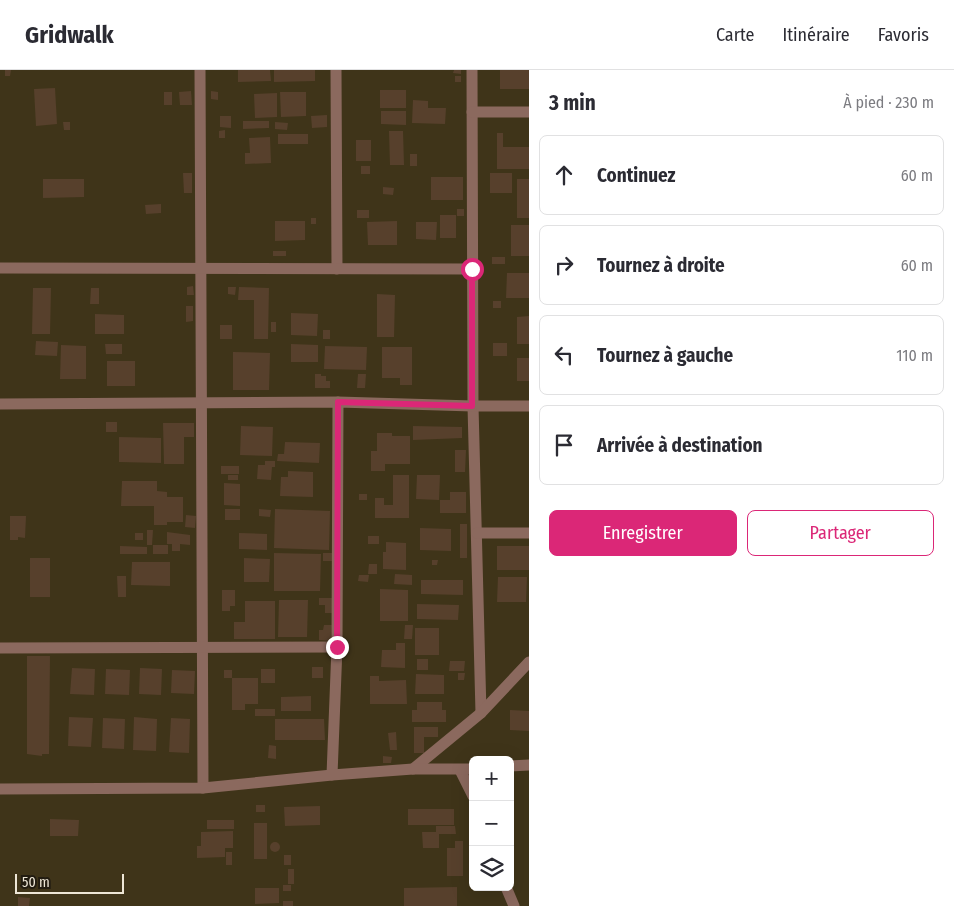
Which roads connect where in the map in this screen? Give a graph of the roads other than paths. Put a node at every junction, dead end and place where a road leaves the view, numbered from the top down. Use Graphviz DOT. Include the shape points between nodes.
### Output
graph roads {
  1 [pos="200,70"];
  2 [pos="336,70"];
  3 [pos="472,70"];
  4 [pos="472,112"];
  5 [pos="529,112"];
  6 [pos="0,268"];
  7 [pos="201,268"];
  8 [pos="337,269"];
  9 [pos="472,269"];
  10 [pos="338,402"];
  11 [pos="202,403"];
  12 [pos="0,404"];
  13 [pos="472,406"];
  14 [pos="529,406"];
  15 [pos="477,533"];
  16 [pos="529,533"];
  17 [pos="337,647"];
  18 [pos="0,648"];
  19 [pos="203,648"];
  20 [pos="529,662"];
  21 [pos="481,713"];
  22 [pos="529,765"];
  23 [pos="514,766"];
  24 [pos="413,769"];
  25 [pos="469,769"];
  26 [pos="460,770"];
  27 [pos="332,775"];
  28 [pos="203,788"];
  29 [pos="469,788"];
  30 [pos="0,789"];
  31 [pos="508,891"];
  32 [pos="514,906"];
  1 -- 7 [label="street"];
  2 -- 8 [label="street"];
  3 -- 4 [label="street"];
  4 -- 5 [label="street"];
  4 -- 9 [label="street"];
  6 -- 7 [label="street"];
  7 -- 8 [label="street"];
  7 -- 11 [label="street"];
  8 -- 9 [label="street"];
  9 -- 13 [label="street"];
  10 -- 11 [label="street"];
  10 -- 13 [label="street"];
  10 -- 17 [label="street"];
  11 -- 12 [label="street"];
  11 -- 19 [label="street"];
  13 -- 14 [label="street"];
  13 -- 15 [label="street"];
  15 -- 16 [label="street"];
  15 -- 21 [label="street"];
  17 -- 19 [label="street"];
  17 -- 27 [label="street"];
  18 -- 19 [label="street"];
  19 -- 28 [label="street"];
  20 -- 21 [label="street"];
  21 -- 24 [label="street"];
  22 -- 23 [label="street"];
  24 -- 26 [label="street"];
  24 -- 27 [label="street"];
  25 -- 26 [label="street"];
  26 -- 29 [label="street"];
  27 -- 28 [label="street"];
  28 -- 30 [label="street"];
  31 -- 32 [label="street"];
}
